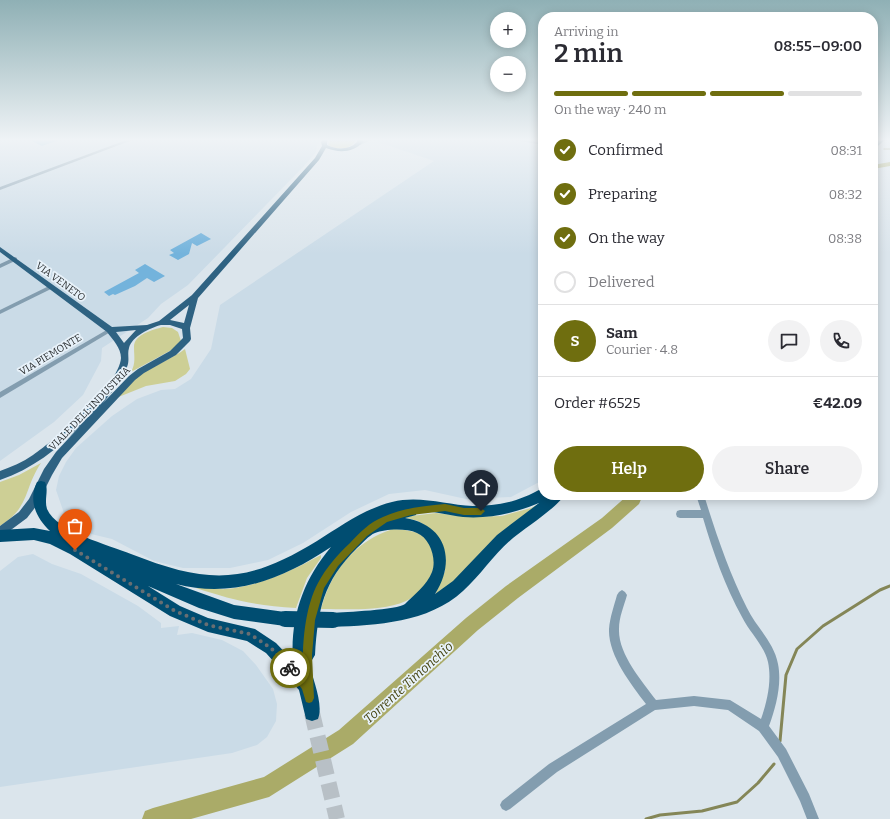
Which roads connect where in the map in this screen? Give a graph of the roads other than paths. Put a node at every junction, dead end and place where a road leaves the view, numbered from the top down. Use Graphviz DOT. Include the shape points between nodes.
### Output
graph roads {
  1 [pos="31,177"];
  2 [pos="301,177"];
  3 [pos="0,189"];
  4 [pos="0,249"];
  5 [pos="15,259"];
  6 [pos="0,266"];
  7 [pos="51,287"];
  8 [pos="195,297"];
  9 [pos="0,312"];
  10 [pos="159,324"];
  11 [pos="149,327"];
  12 [pos="186,328"];
  13 [pos="110,330"];
  14 [pos="124,349"];
  15 [pos="0,395"];
  16 [pos="0,476"];
  17 [pos="41,486"];
  18 [pos="538,496"];
  19 [pos="552,500"];
  20 [pos="702,500"];
  21 [pos="405,506"];
  22 [pos="445,508"];
  23 [pos="680,514"];
  24 [pos="706,514"];
  25 [pos="0,533"];
  26 [pos="365,533"];
  27 [pos="56,535"];
  28 [pos="0,536"];
  29 [pos="622,594"];
  30 [pos="404,612"];
  31 [pos="309,699"];
  32 [pos="654,705"];
  33 [pos="763,727"];
  34 [pos="506,805"];
  35 [pos="813,819"];
  1 -- 3 [label="street"];
  2 -- 8 [label="main road, VIALE DELL'INDUSTRIA"];
  4 -- 5 [label="main road, VIA VENETO"];
  5 -- 6 [label="street"];
  5 -- 7 [label="main road, VIA VENETO"];
  7 -- 9 [label="street"];
  7 -- 13 [label="main road, VIA VENETO"];
  8 -- 10 [label="main road, VIALE DELL'INDUSTRIA"];
  8 -- 12 [label="main road, VIALE DELL'INDUSTRIA"];
  10 -- 11 [label="main road, VIALE DELL'INDUSTRIA"];
  10 -- 12 [label="main road, VIALE DELL'INDUSTRIA" via="175,322"];
  11 -- 13 [label="main road"];
  11 -- 14 [label="main road, VIALE DELL'INDUSTRIA" via="133,337"];
  12 -- 17 [label="main road, VIALE DELL'INDUSTRIA" via="187,339 182,346 132,378 59,455"];
  13 -- 14 [label="main road, VIA VENETO"];
  13 -- 15 [label="street, VIA PIEMONTE"];
  14 -- 16 [label="main road, VIALE DELL'INDUSTRIA" via="125,359 121,372 95,405 40,455"];
  17 -- 25 [label="main road, VIALE DELL'INDUSTRIA" via="23,515"];
  17 -- 27 [label="highway" via="38,499 42,512"];
  18 -- 22 [label="highway" via="502,510 464,511"];
  19 -- 30 [label="highway" via="511,530 452,591 434,602"];
  20 -- 24 [label="street"];
  21 -- 22 [label="highway" via="428,505"];
  21 -- 27 [label="highway" via="388,508 365,518 288,565 257,577 226,583 175,579"];
  21 -- 31 [label="highway" via="373,518 356,530 327,560 313,583 301,622 301,661"];
  22 -- 26 [label="highway" via="397,515 384,520"];
  23 -- 24 [label="street"];
  24 -- 33 [label="street" via="714,542 735,593 771,656 774,669 773,696"];
  26 -- 30 [label="highway" via="384,525 411,525 424,530 436,543 439,573 420,601"];
  26 -- 31 [label="highway" via="335,564 321,586 309,636"];
  27 -- 28 [label="highway"];
  27 -- 30 [label="highway, bridge" via="158,584 234,612 286,619 333,620 361,619"];
  27 -- 31 [label="highway" via="75,550 175,611 208,625 250,634 271,648"];
  29 -- 32 [label="street" via="614,632 616,639 622,659"];
  32 -- 33 [label="street" via="694,701 730,705"];
  32 -- 34 [label="street" via="553,768"];
  33 -- 35 [label="street" via="782,753"];
}
